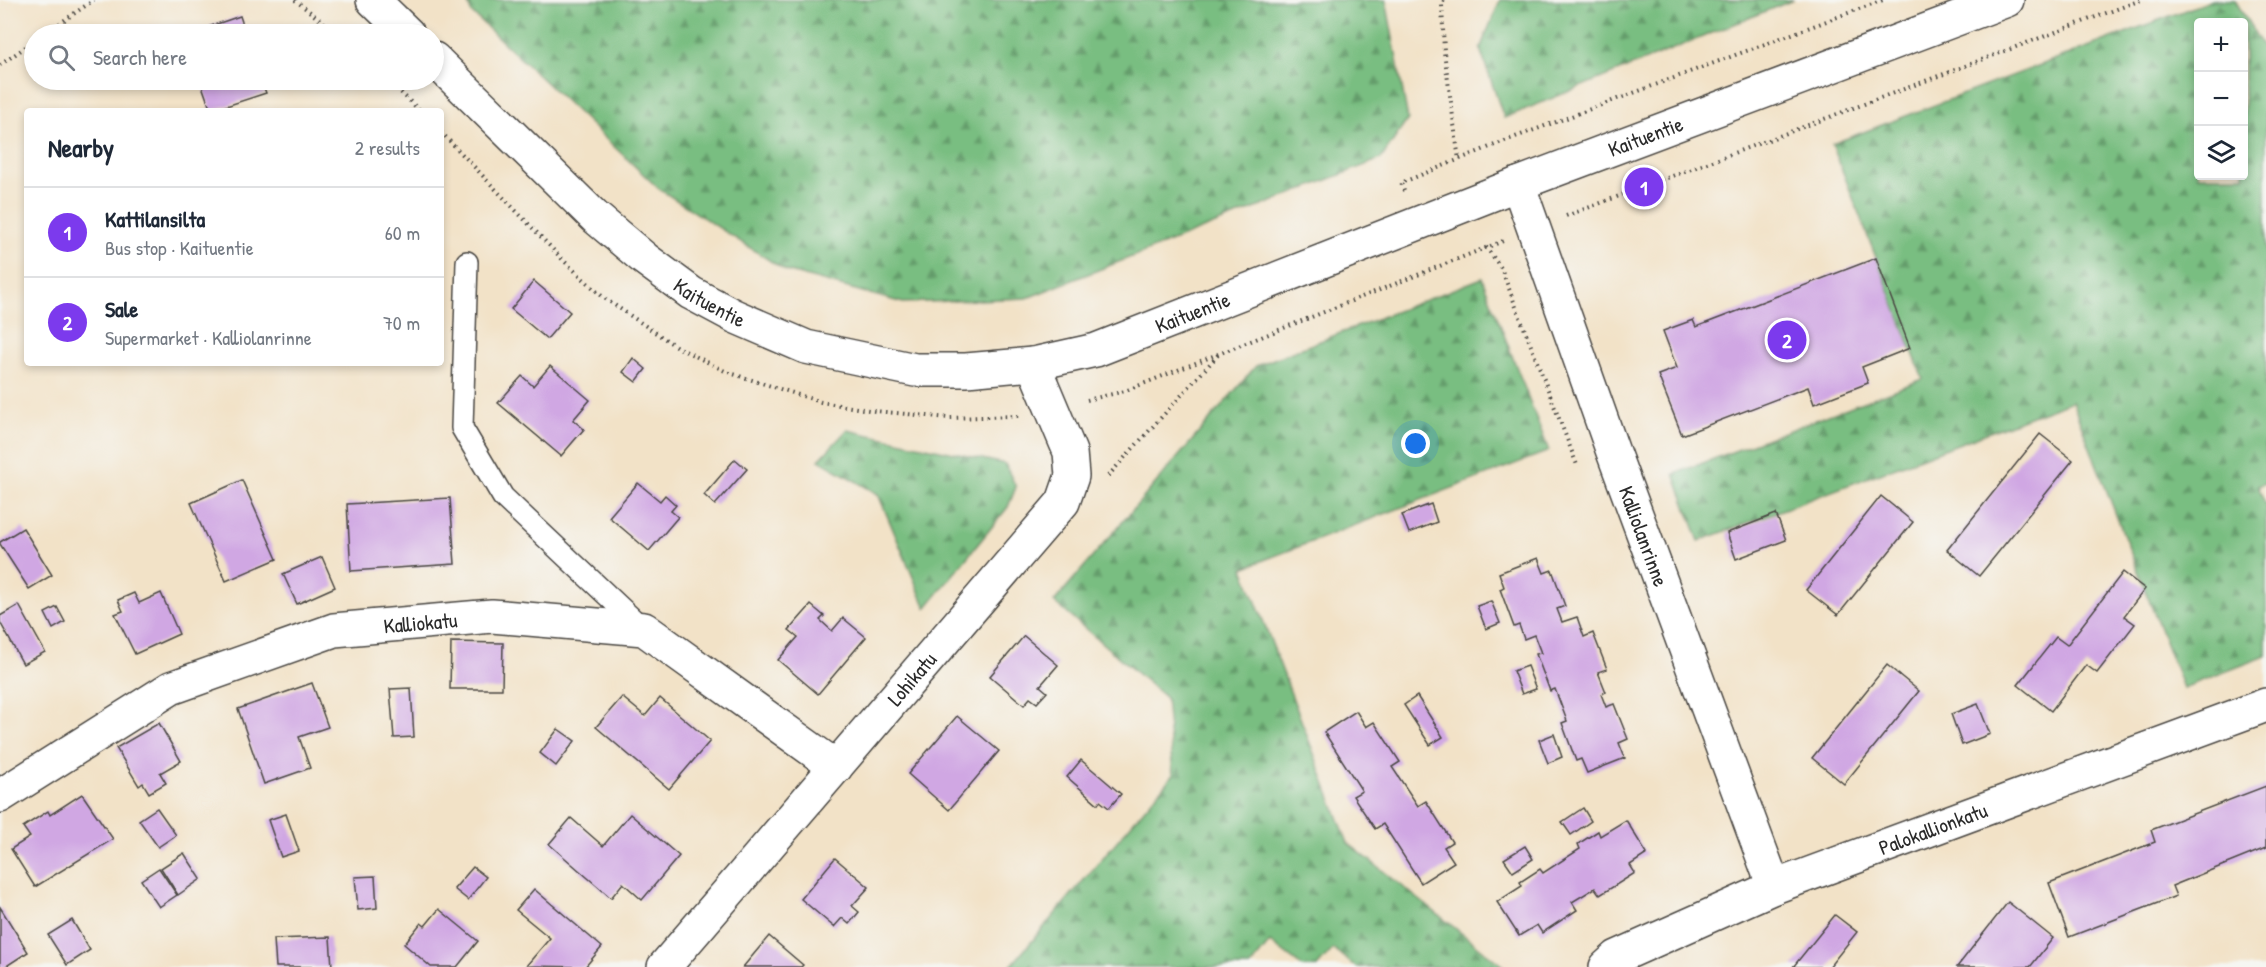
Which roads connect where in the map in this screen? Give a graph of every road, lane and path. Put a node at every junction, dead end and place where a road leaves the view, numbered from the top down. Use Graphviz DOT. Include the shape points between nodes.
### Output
graph roads {
  1 [pos="94,0"];
  2 [pos="295,0"];
  3 [pos="373,0"];
  4 [pos="1444,0"];
  5 [pos="1883,0"];
  6 [pos="2007,0"];
  7 [pos="2141,0"];
  8 [pos="59,24"];
  9 [pos="325,24"];
  10 [pos="398,24"];
  11 [pos="24,48"];
  12 [pos="0,65"];
  13 [pos="444,69"];
  14 [pos="398,90"];
  15 [pos="417,108"];
  16 [pos="444,135"];
  17 [pos="1459,160"];
  18 [pos="1401,183"];
  19 [pos="1518,184"];
  20 [pos="1532,229"];
  21 [pos="467,262"];
  22 [pos="1221,352"];
  23 [pos="1033,364"];
  24 [pos="1051,407"];
  25 [pos="1064,502"];
  26 [pos="644,629"];
  27 [pos="2266,705"];
  28 [pos="836,767"];
  29 [pos="0,796"];
  30 [pos="1774,887"];
  31 [pos="664,967"];
  32 [pos="1606,967"];
  1 -- 8 [label="path"];
  2 -- 9 [label="path"];
  3 -- 10 [label="street"];
  4 -- 17 [label="path" via="1444,52"];
  5 -- 17 [label="path"];
  6 -- 19 [label="street, Kaituentie"];
  7 -- 20 [label="path"];
  11 -- 12 [label="path"];
  13 -- 23 [label="street, Kaituentie" via="595,217 691,293 734,316 806,347 915,370"];
  14 -- 15 [label="path"];
  16 -- 24 [label="path" via="604,298 677,347 727,372 821,402 875,411 949,418 1024,416"];
  17 -- 18 [label="path"];
  19 -- 20 [label="street, Kalliolanrinne"];
  19 -- 23 [label="street, Kaituentie" via="1096,350"];
  20 -- 22 [label="path"];
  20 -- 30 [label="street, Kalliolanrinne"];
  21 -- 26 [label="lane" via="462,428 503,497"];
  22 -- 24 [label="path" via="1125,391"];
  22 -- 25 [label="path" via="1093,492"];
  23 -- 24 [label="street, Lohikatu"];
  24 -- 25 [label="street, Lohikatu" via="1070,452 1072,476"];
  25 -- 28 [label="street, Lohikatu"];
  26 -- 28 [label="street"];
  26 -- 29 [label="street, Kalliokatu" via="492,616 334,630 171,688"];
  27 -- 30 [label="street, Palokallionkatu"];
  28 -- 31 [label="street, Lohikatu"];
  30 -- 32 [label="street, Palokallionkatu" via="1617,957"];
}
